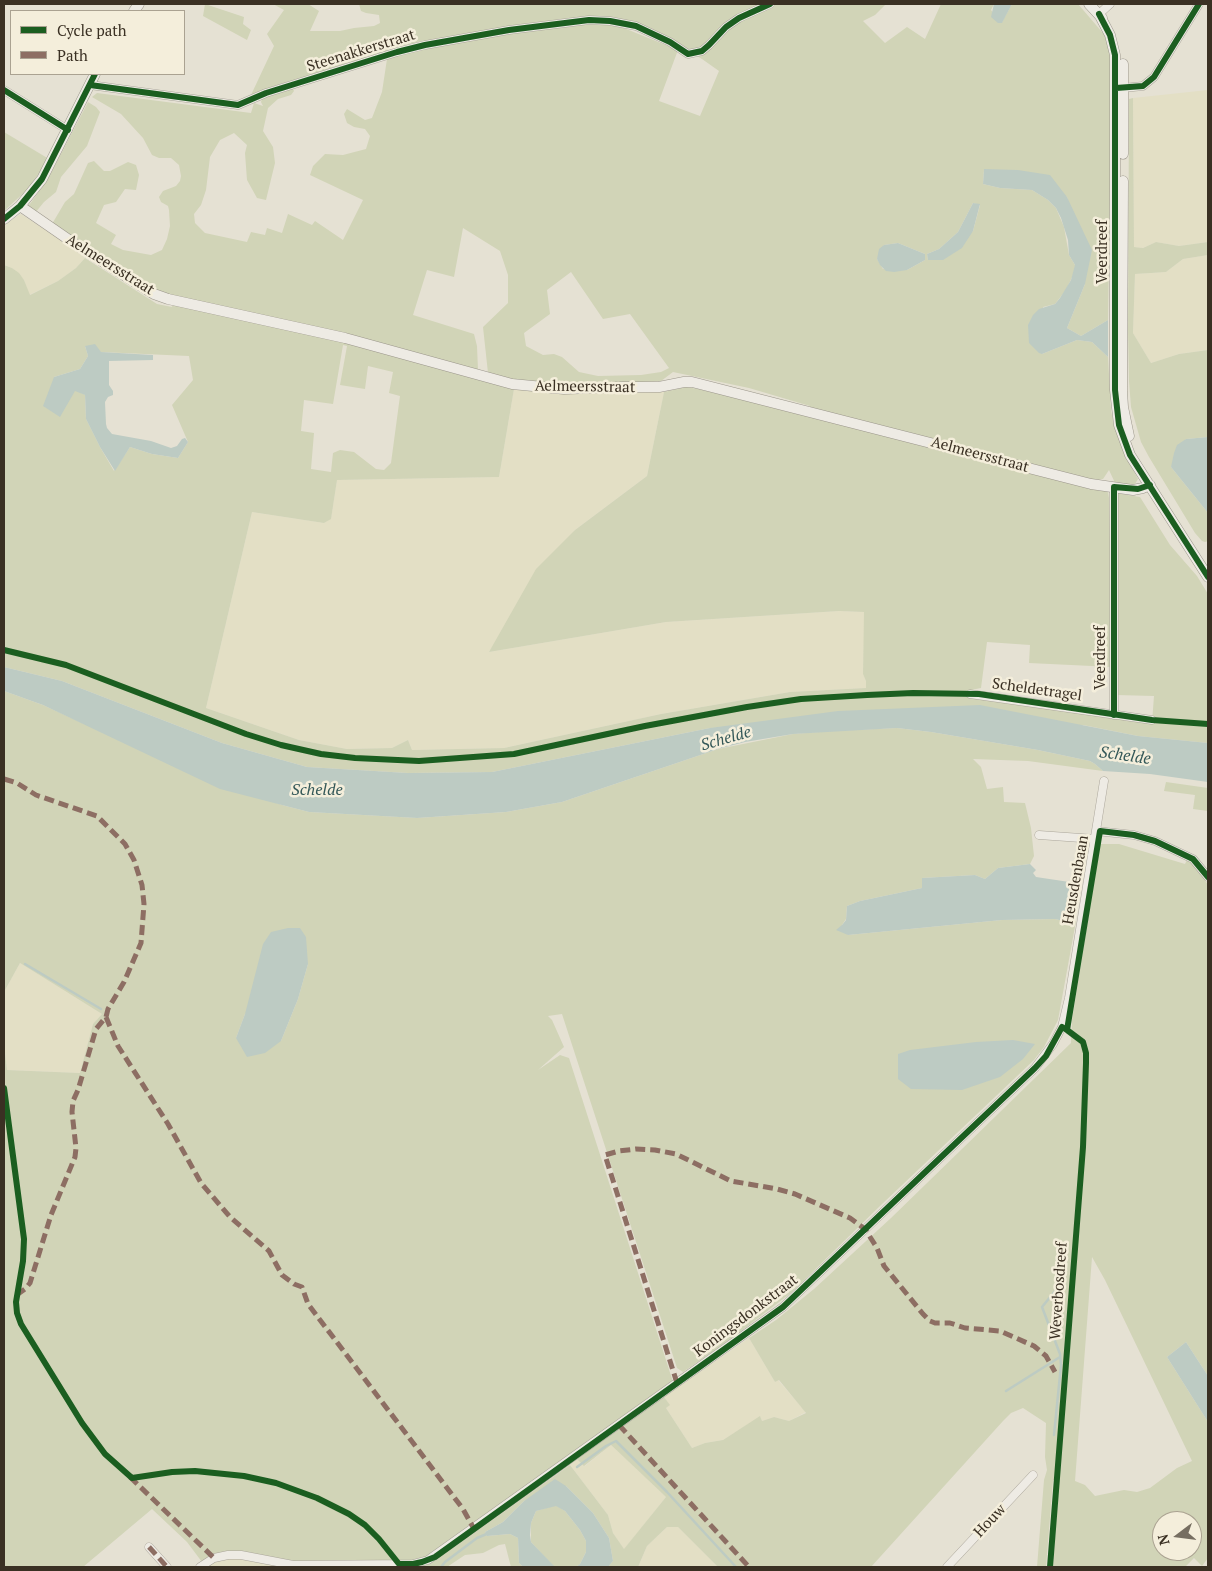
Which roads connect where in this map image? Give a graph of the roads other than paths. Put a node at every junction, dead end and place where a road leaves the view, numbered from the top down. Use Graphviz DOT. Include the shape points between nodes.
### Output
graph roads {
  1 [pos="770,4"];
  2 [pos="1089,4"];
  3 [pos="1110,4"];
  4 [pos="1199,4"];
  5 [pos="1099,14"];
  6 [pos="95,75"];
  7 [pos="90,85"];
  8 [pos="1120,88"];
  9 [pos="4,90"];
  10 [pos="68,130"];
  11 [pos="20,206"];
  12 [pos="4,219"];
  13 [pos="1150,485"];
  14 [pos="1114,488"];
  15 [pos="1208,577"];
  16 [pos="974,694"];
  17 [pos="1114,715"];
  18 [pos="1152,720"];
  19 [pos="1104,781"];
  20 [pos="1039,835"];
  21 [pos="1095,835"];
  22 [pos="1208,877"];
  23 [pos="1069,998"];
  24 [pos="1033,1475"];
  25 [pos="149,1546"];
  26 [pos="167,1567"];
  27 [pos="200,1567"];
  28 [pos="947,1567"];
  1 -- 7 [label="street, Steenakkerstraat" via="726,27 702,51 688,54 664,38 636,26 588,20 416,47 238,104"];
  2 -- 5 [label="street, Veerdreef"];
  3 -- 5 [label="street"];
  4 -- 8 [label="street" via="1154,77 1142,86"];
  5 -- 8 [label="street, Veerdreef" via="1114,45"];
  6 -- 7 [label="street"];
  7 -- 10 [label="street"];
  8 -- 13 [label="street, Veerdreef" via="1119,260 1123,407 1130,440 1141,471"];
  9 -- 10 [label="street"];
  10 -- 11 [label="street" via="42,180"];
  11 -- 12 [label="street"];
  11 -- 14 [label="street, Aelmeersstraat" via="154,294 168,299 345,338 512,384 564,389 659,388 684,382 702,384"];
  13 -- 14 [label="street" via="1138,489"];
  13 -- 15 [label="street, Veerdreef"];
  14 -- 17 [label="street, Veerdreef"];
  16 -- 17 [label="street, Scheldetragel"];
  17 -- 18 [label="street, Scheldetragel"];
  19 -- 21 [label="street, Heusdenbaan"];
  20 -- 21 [label="street, Heusdenbaan"];
  21 -- 22 [label="street, Heusdenbaan" via="1134,835 1155,841 1193,859"];
  21 -- 23 [label="street, Heusdenbaan"];
  23 -- 27 [label="street, Koningsdonkstraat" via="1062,1027 1046,1056 1035,1068 783,1307 435,1557 413,1564 308,1565 228,1555 214,1558"];
  24 -- 28 [label="street, Houw"];
  25 -- 26 [label="street"];
}
